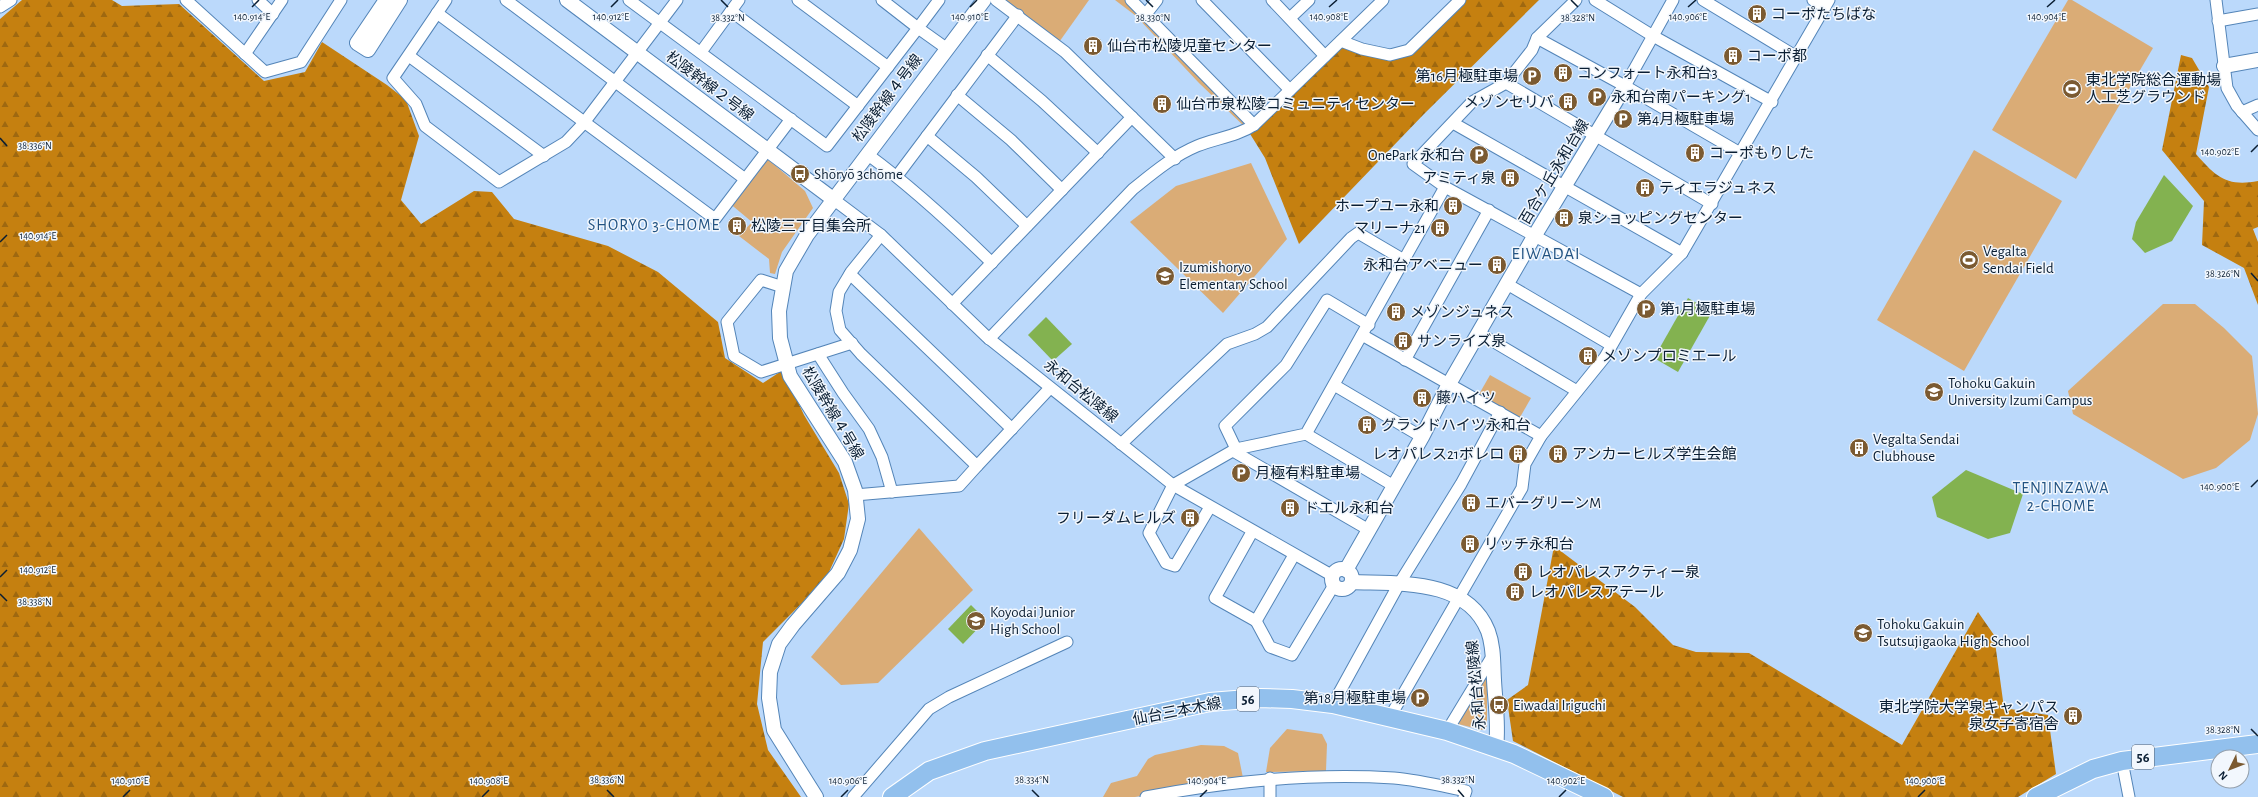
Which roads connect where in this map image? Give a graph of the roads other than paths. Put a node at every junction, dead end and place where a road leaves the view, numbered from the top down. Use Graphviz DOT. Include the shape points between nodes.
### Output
graph roads {
  1 [pos="11,0"];
  2 [pos="186,0"];
  3 [pos="258,0"];
  4 [pos="282,0"];
  5 [pos="341,0"];
  6 [pos="386,0"];
  7 [pos="400,0"];
  8 [pos="446,0"];
  9 [pos="506,0"];
  10 [pos="567,0"];
  11 [pos="629,0"];
  12 [pos="677,0"];
  13 [pos="739,0"];
  14 [pos="798,0"];
  15 [pos="882,0"];
  16 [pos="939,0"];
  17 [pos="984,0"];
  18 [pos="996,0"];
  19 [pos="1131,0"];
  20 [pos="1156,0"];
  21 [pos="1202,0"];
  22 [pos="1272,0"];
  23 [pos="1309,0"];
  24 [pos="1383,0"];
  25 [pos="1460,0"];
  26 [pos="1576,0"];
  27 [pos="1595,0"];
  28 [pos="1673,0"];
  29 [pos="1703,0"];
  30 [pos="1813,0"];
  31 [pos="2216,0"];
  32 [pos="1827,4"];
  33 [pos="0,7"];
  34 [pos="731,11"];
  35 [pos="437,13"];
  36 [pos="273,14"];
  37 [pos="1146,14"];
  38 [pos="2258,14"];
  39 [pos="1018,15"];
  40 [pos="1290,18"];
  41 [pos="2218,21"];
  42 [pos="659,23"];
  43 [pos="918,28"];
  44 [pos="1653,36"];
  45 [pos="1537,38"];
  46 [pos="1341,41"];
  47 [pos="946,48"];
  48 [pos="637,52"];
  49 [pos="701,52"];
  50 [pos="245,54"];
  51 [pos="987,55"];
  52 [pos="409,56"];
  53 [pos="1325,56"];
  54 [pos="1797,57"];
  55 [pos="2258,60"];
  56 [pos="2224,66"];
  57 [pos="888,67"];
  58 [pos="614,82"];
  59 [pos="1506,84"];
  60 [pos="1626,86"];
  61 [pos="1290,90"];
  62 [pos="957,95"];
  63 [pos="1772,102"];
  64 [pos="2258,105"];
  65 [pos="858,106"];
  66 [pos="2242,112"];
  67 [pos="1132,117"];
  68 [pos="790,119"];
  69 [pos="585,122"];
  70 [pos="1453,124"];
  71 [pos="1254,125"];
  72 [pos="2258,130"];
  73 [pos="1596,135"];
  74 [pos="927,136"];
  75 [pos="767,150"];
  76 [pos="1098,153"];
  77 [pos="867,154"];
  78 [pos="1742,154"];
  79 [pos="544,156"];
  80 [pos="1174,159"];
  81 [pos="897,176"];
  82 [pos="745,179"];
  83 [pos="1565,186"];
  84 [pos="1445,187"];
  85 [pos="1062,190"];
  86 [pos="833,199"];
  87 [pos="1712,204"];
  88 [pos="1489,210"];
  89 [pos="1027,226"];
  90 [pos="881,235"];
  91 [pos="1535,235"];
  92 [pos="1682,253"];
  93 [pos="1404,260"];
  94 [pos="992,263"];
  95 [pos="850,274"];
  96 [pos="1507,284"];
  97 [pos="783,287"];
  98 [pos="1641,294"];
  99 [pos="952,304"];
  100 [pos="1368,325"];
  101 [pos="1479,333"];
  102 [pos="1362,335"];
  103 [pos="989,339"];
  104 [pos="852,343"];
  105 [pos="1611,345"];
  106 [pos="818,354"];
  107 [pos="1405,360"];
  108 [pos="787,364"];
  109 [pos="1449,384"];
  110 [pos="1334,385"];
  111 [pos="1050,388"];
  112 [pos="1577,391"];
  113 [pos="1500,412"];
  114 [pos="1012,429"];
  115 [pos="1306,434"];
  116 [pos="1541,436"];
  117 [pos="1422,437"];
  118 [pos="1121,444"];
  119 [pos="1235,450"];
  120 [pos="977,466"];
  121 [pos="1173,486"];
  122 [pos="1394,486"];
  123 [pos="892,492"];
  124 [pos="855,495"];
  125 [pos="1210,507"];
  126 [pos="1369,530"];
  127 [pos="1252,532"];
  128 [pos="1294,555"];
  129 [pos="1349,576"];
  130 [pos="1333,581"];
  131 [pos="1399,584"];
  132 [pos="1458,596"];
  133 [pos="1256,621"];
  134 [pos="1067,642"];
  135 [pos="1493,655"];
  136 [pos="1333,704"];
  137 [pos="1390,717"];
  138 [pos="1447,731"];
  139 [pos="2258,744"];
  140 [pos="1496,747"];
  141 [pos="2122,761"];
  142 [pos="1270,778"];
  143 [pos="816,797"];
  144 [pos="853,797"];
  145 [pos="892,797"];
  146 [pos="1146,797"];
  147 [pos="1270,797"];
  148 [pos="1464,797"];
  149 [pos="1604,797"];
  150 [pos="2036,797"];
  151 [pos="2129,797"];
  1 -- 33 [label="street"];
  2 -- 50 [label="street"];
  3 -- 36 [label="street"];
  4 -- 36 [label="street"];
  5 -- 50 [label="street" via="301,62 265,72"];
  6 -- 7 [label="street" via="357,44 368,50"];
  8 -- 35 [label="street"];
  9 -- 58 [label="street"];
  10 -- 48 [label="street, 松陵幹線２号線"];
  11 -- 42 [label="street"];
  12 -- 42 [label="street"];
  13 -- 34 [label="street"];
  14 -- 57 [label="street"];
  15 -- 43 [label="street"];
  16 -- 43 [label="street"];
  17 -- 47 [label="street, 松陵幹線４号線"];
  18 -- 39 [label="street"];
  19 -- 37 [label="street"];
  20 -- 37 [label="street"];
  21 -- 61 [label="street"];
  22 -- 40 [label="street"];
  23 -- 40 [label="street"];
  24 -- 46 [label="street"];
  25 -- 46 [label="street" via="1409,50 1390,55"];
  26 -- 45 [label="street"];
  27 -- 44 [label="street"];
  28 -- 44 [label="street, 百合ケ丘永和台線"];
  29 -- 54 [label="street"];
  30 -- 32 [label="street"];
  31 -- 41 [label="street"];
  32 -- 54 [label="street"];
  34 -- 49 [label="street"];
  34 -- 65 [label="street"];
  35 -- 52 [label="street"];
  35 -- 69 [label="street"];
  36 -- 50 [label="street"];
  37 -- 71 [label="street"];
  38 -- 41 [label="street"];
  39 -- 51 [label="street"];
  39 -- 67 [label="street" via="1065,52"];
  40 -- 53 [label="street"];
  41 -- 56 [label="street"];
  42 -- 48 [label="street"];
  42 -- 49 [label="street"];
  43 -- 47 [label="street"];
  43 -- 57 [label="street"];
  44 -- 60 [label="street, 百合ケ丘永和台線"];
  44 -- 63 [label="street"];
  45 -- 59 [label="street" via="1532,50"];
  45 -- 60 [label="street"];
  46 -- 53 [label="street"];
  47 -- 77 [label="street, 松陵幹線４号線"];
  48 -- 58 [label="street"];
  48 -- 75 [label="street, 松陵幹線２号線"];
  49 -- 68 [label="street"];
  51 -- 62 [label="street"];
  51 -- 76 [label="street"];
  52 -- 79 [label="street"];
  52 -- 79 [label="street" via="393,78 416,104 425,126 499,182"];
  53 -- 61 [label="street"];
  54 -- 63 [label="street"];
  55 -- 56 [label="street"];
  56 -- 66 [label="street" via="2227,88"];
  57 -- 65 [label="street"];
  58 -- 69 [label="street"];
  58 -- 82 [label="street"];
  59 -- 70 [label="street" via="1472,102"];
  59 -- 73 [label="street"];
  60 -- 73 [label="street, 百合ケ丘永和台線"];
  60 -- 78 [label="street"];
  61 -- 71 [label="street"];
  62 -- 74 [label="street"];
  62 -- 85 [label="street" via="1011,140"];
  63 -- 78 [label="street"];
  64 -- 66 [label="street"];
  65 -- 68 [label="street" via="827,146"];
  66 -- 72 [label="street"];
  67 -- 76 [label="street"];
  67 -- 80 [label="street"];
  68 -- 75 [label="street"];
  69 -- 79 [label="street" via="566,142"];
  69 -- 82 [label="street" via="715,219"];
  70 -- 83 [label="street"];
  70 -- 84 [label="street" via="1413,164"];
  71 -- 80 [label="street" via="1243,132 1197,146"];
  73 -- 83 [label="street, 百合ケ丘永和台線"];
  73 -- 87 [label="street"];
  74 -- 81 [label="street"];
  74 -- 89 [label="street" via="976,177"];
  75 -- 82 [label="street"];
  75 -- 86 [label="street, 松陵幹線２号線"];
  76 -- 85 [label="street"];
  77 -- 81 [label="street"];
  77 -- 86 [label="street, 松陵幹線４号線"];
  78 -- 87 [label="street"];
  80 -- 103 [label="street" via="1133,189"];
  81 -- 94 [label="street" via="946,218"];
  83 -- 91 [label="street, 百合ケ丘永和台線"];
  83 -- 92 [label="street"];
  84 -- 88 [label="street"];
  84 -- 93 [label="street"];
  85 -- 89 [label="street"];
  86 -- 90 [label="street, 永和台松陵線"];
  86 -- 97 [label="street, 松陵幹線４号線" via="803,241 786,271"];
  87 -- 92 [label="street"];
  88 -- 91 [label="street"];
  88 -- 107 [label="street"];
  89 -- 94 [label="street"];
  90 -- 95 [label="street"];
  90 -- 99 [label="street, 永和台松陵線"];
  91 -- 96 [label="street, 百合ケ丘永和台線"];
  91 -- 98 [label="street"];
  92 -- 98 [label="street"];
  93 -- 100 [label="street"];
  93 -- 118 [label="street" via="1358,233 1267,326 1227,344"];
  94 -- 99 [label="street"];
  95 -- 104 [label="street" via="839,292 836,311 840,330"];
  95 -- 114 [label="street"];
  96 -- 101 [label="street, 百合ケ丘永和台線"];
  96 -- 105 [label="street"];
  97 -- 108 [label="street, 松陵幹線４号線" via="779,311 780,338"];
  97 -- 108 [label="street" via="761,280 727,322 734,356 761,372"];
  98 -- 105 [label="street"];
  99 -- 103 [label="street, 永和台松陵線"];
  100 -- 102 [label="street"];
  100 -- 119 [label="street" via="1327,300 1286,365 1225,426"];
  101 -- 109 [label="street, 百合ケ丘永和台線"];
  101 -- 112 [label="street"];
  102 -- 107 [label="street"];
  102 -- 110 [label="street"];
  103 -- 111 [label="street, 永和台松陵線"];
  104 -- 106 [label="street"];
  104 -- 120 [label="street"];
  105 -- 112 [label="street" via="1605,357"];
  106 -- 108 [label="street"];
  106 -- 123 [label="street" via="842,393 869,429 882,457"];
  107 -- 109 [label="street"];
  108 -- 124 [label="street, 松陵幹線４号線" via="790,376 845,462"];
  109 -- 113 [label="street"];
  109 -- 117 [label="street, 百合ケ丘永和台線"];
  110 -- 115 [label="street"];
  110 -- 117 [label="street"];
  111 -- 114 [label="street"];
  111 -- 118 [label="street, 永和台松陵線"];
  112 -- 116 [label="street"];
  113 -- 116 [label="street"];
  113 -- 131 [label="street" via="1461,484"];
  114 -- 120 [label="street"];
  115 -- 119 [label="street"];
  115 -- 122 [label="street"];
  116 -- 132 [label="street" via="1526,464 1522,488"];
  117 -- 122 [label="street, 百合ケ丘永和台線"];
  118 -- 121 [label="street, 永和台松陵線"];
  119 -- 121 [label="street"];
  119 -- 126 [label="street"];
  120 -- 123 [label="street" via="959,486"];
  121 -- 125 [label="street, 永和台松陵線"];
  121 -- 125 [label="street" via="1150,533 1166,563 1175,566"];
  122 -- 126 [label="street, 百合ケ丘永和台線"];
  123 -- 124 [label="street"];
  124 -- 143 [label="street, 松陵幹線４号線" via="858,519 850,550 838,573 779,644 770,672 769,698 774,730"];
  125 -- 127 [label="street, 永和台松陵線"];
  126 -- 129 [label="street, 百合ケ丘永和台線"];
  127 -- 128 [label="street, 永和台松陵線"];
  127 -- 133 [label="street" via="1215,598"];
  128 -- 130 [label="street, 永和台松陵線"];
  128 -- 133 [label="street"];
  129 -- 130 [label="street, 永和台松陵線" via="1346,588 1340,588"];
  129 -- 131 [label="street, 永和台松陵線"];
  130 -- 133 [label="street" via="1292,655 1270,647"];
  131 -- 132 [label="street, 永和台松陵線" via="1444,590"];
  131 -- 136 [label="street"];
  132 -- 135 [label="street, 永和台松陵線" via="1481,616 1488,631"];
  132 -- 137 [label="street"];
  134 -- 144 [label="street" via="949,697 929,709"];
  135 -- 138 [label="street"];
  135 -- 140 [label="street, 永和台松陵線"];
  136 -- 137 [label="main road, 仙台三本木線 / 56"];
  136 -- 145 [label="main road, 仙台三本木線 / 56" via="1260,698 1210,702 985,751 929,771"];
  137 -- 138 [label="main road, 仙台三本木線 / 56"];
  138 -- 140 [label="main road, 仙台三本木線 / 56"];
  139 -- 141 [label="main road, 56"];
  140 -- 149 [label="main road, 仙台三本木線 / 56"];
  141 -- 150 [label="main road, 56" via="2093,769"];
  141 -- 151 [label="street"];
  142 -- 146 [label="street"];
  142 -- 147 [label="street"];
  142 -- 148 [label="street" via="1395,778 1466,791"];
}
